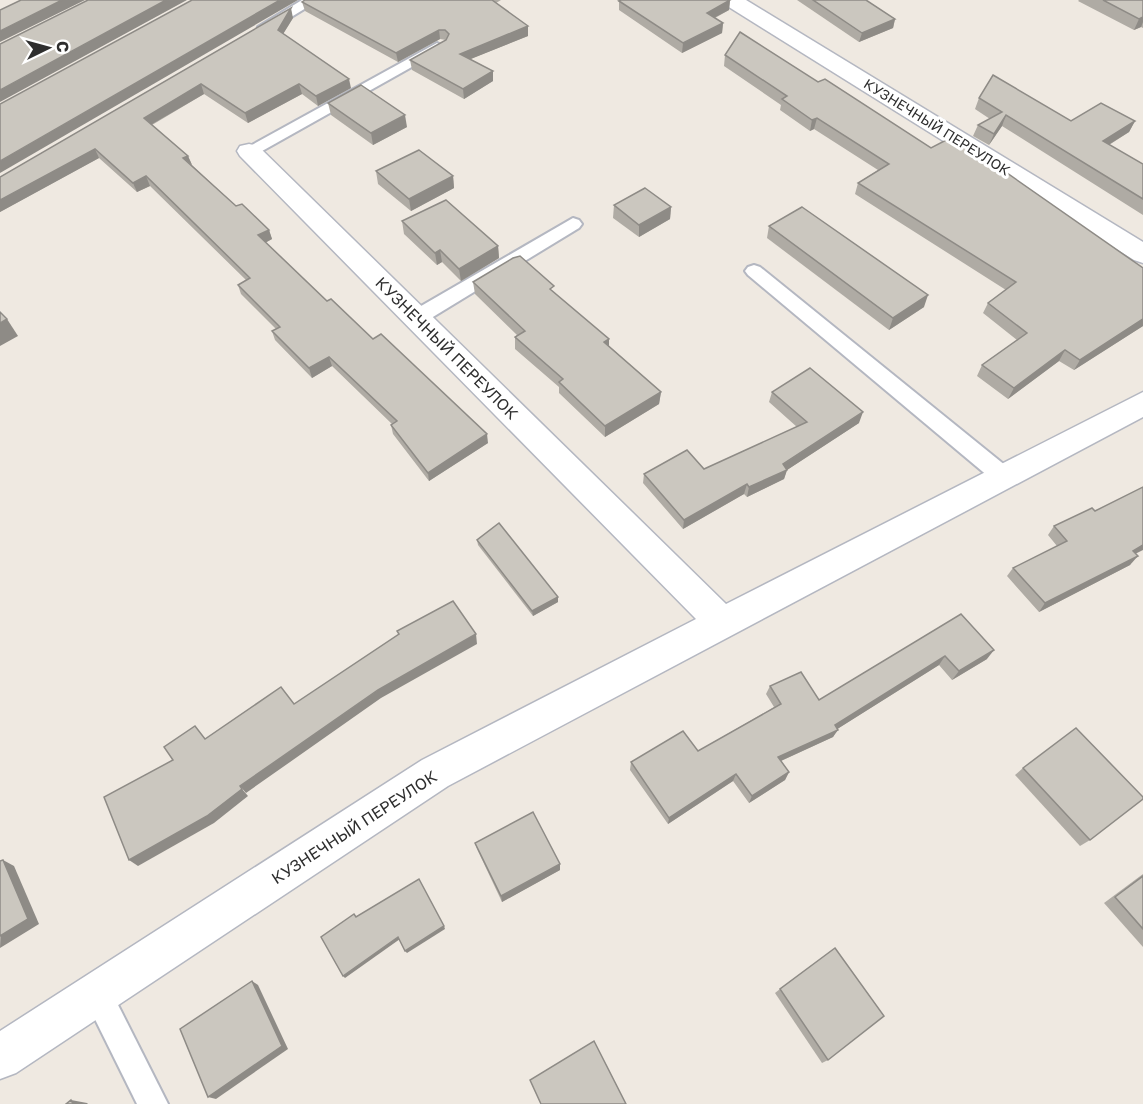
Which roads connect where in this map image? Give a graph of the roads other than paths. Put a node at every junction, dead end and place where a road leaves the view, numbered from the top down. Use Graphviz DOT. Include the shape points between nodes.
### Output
graph roads {
  1 [pos="312,0"];
  2 [pos="731,0"];
  3 [pos="252,35"];
  4 [pos="441,45"];
  5 [pos="249,151"];
  6 [pos="573,224"];
  7 [pos="1143,254"];
  8 [pos="754,271"];
  9 [pos="416,318"];
  10 [pos="1143,403"];
  11 [pos="1003,476"];
  12 [pos="722,622"];
  13 [pos="98,995"];
  14 [pos="0,1057"];
  15 [pos="153,1104"];
  1 -- 3 [label="lane"];
  2 -- 7 [label="street, КУЗНЕЧНЫЙ ПЕРЕУЛОК"];
  4 -- 5 [label="lane"];
  5 -- 9 [label="street, КУЗНЕЧНЫЙ ПЕРЕУЛОК"];
  6 -- 9 [label="lane"];
  8 -- 11 [label="lane"];
  9 -- 12 [label="street, КУЗНЕЧНЫЙ ПЕРЕУЛОК"];
  10 -- 11 [label="street, КУЗНЕЧНЫЙ ПЕРЕУЛОК"];
  11 -- 12 [label="street, КУЗНЕЧНЫЙ ПЕРЕУЛОК"];
  12 -- 13 [label="street, КУЗНЕЧНЫЙ ПЕРЕУЛОК" via="435,773"];
  13 -- 14 [label="street, КУЗНЕЧНЫЙ ПЕРЕУЛОК"];
  13 -- 15 [label="lane"];
}
